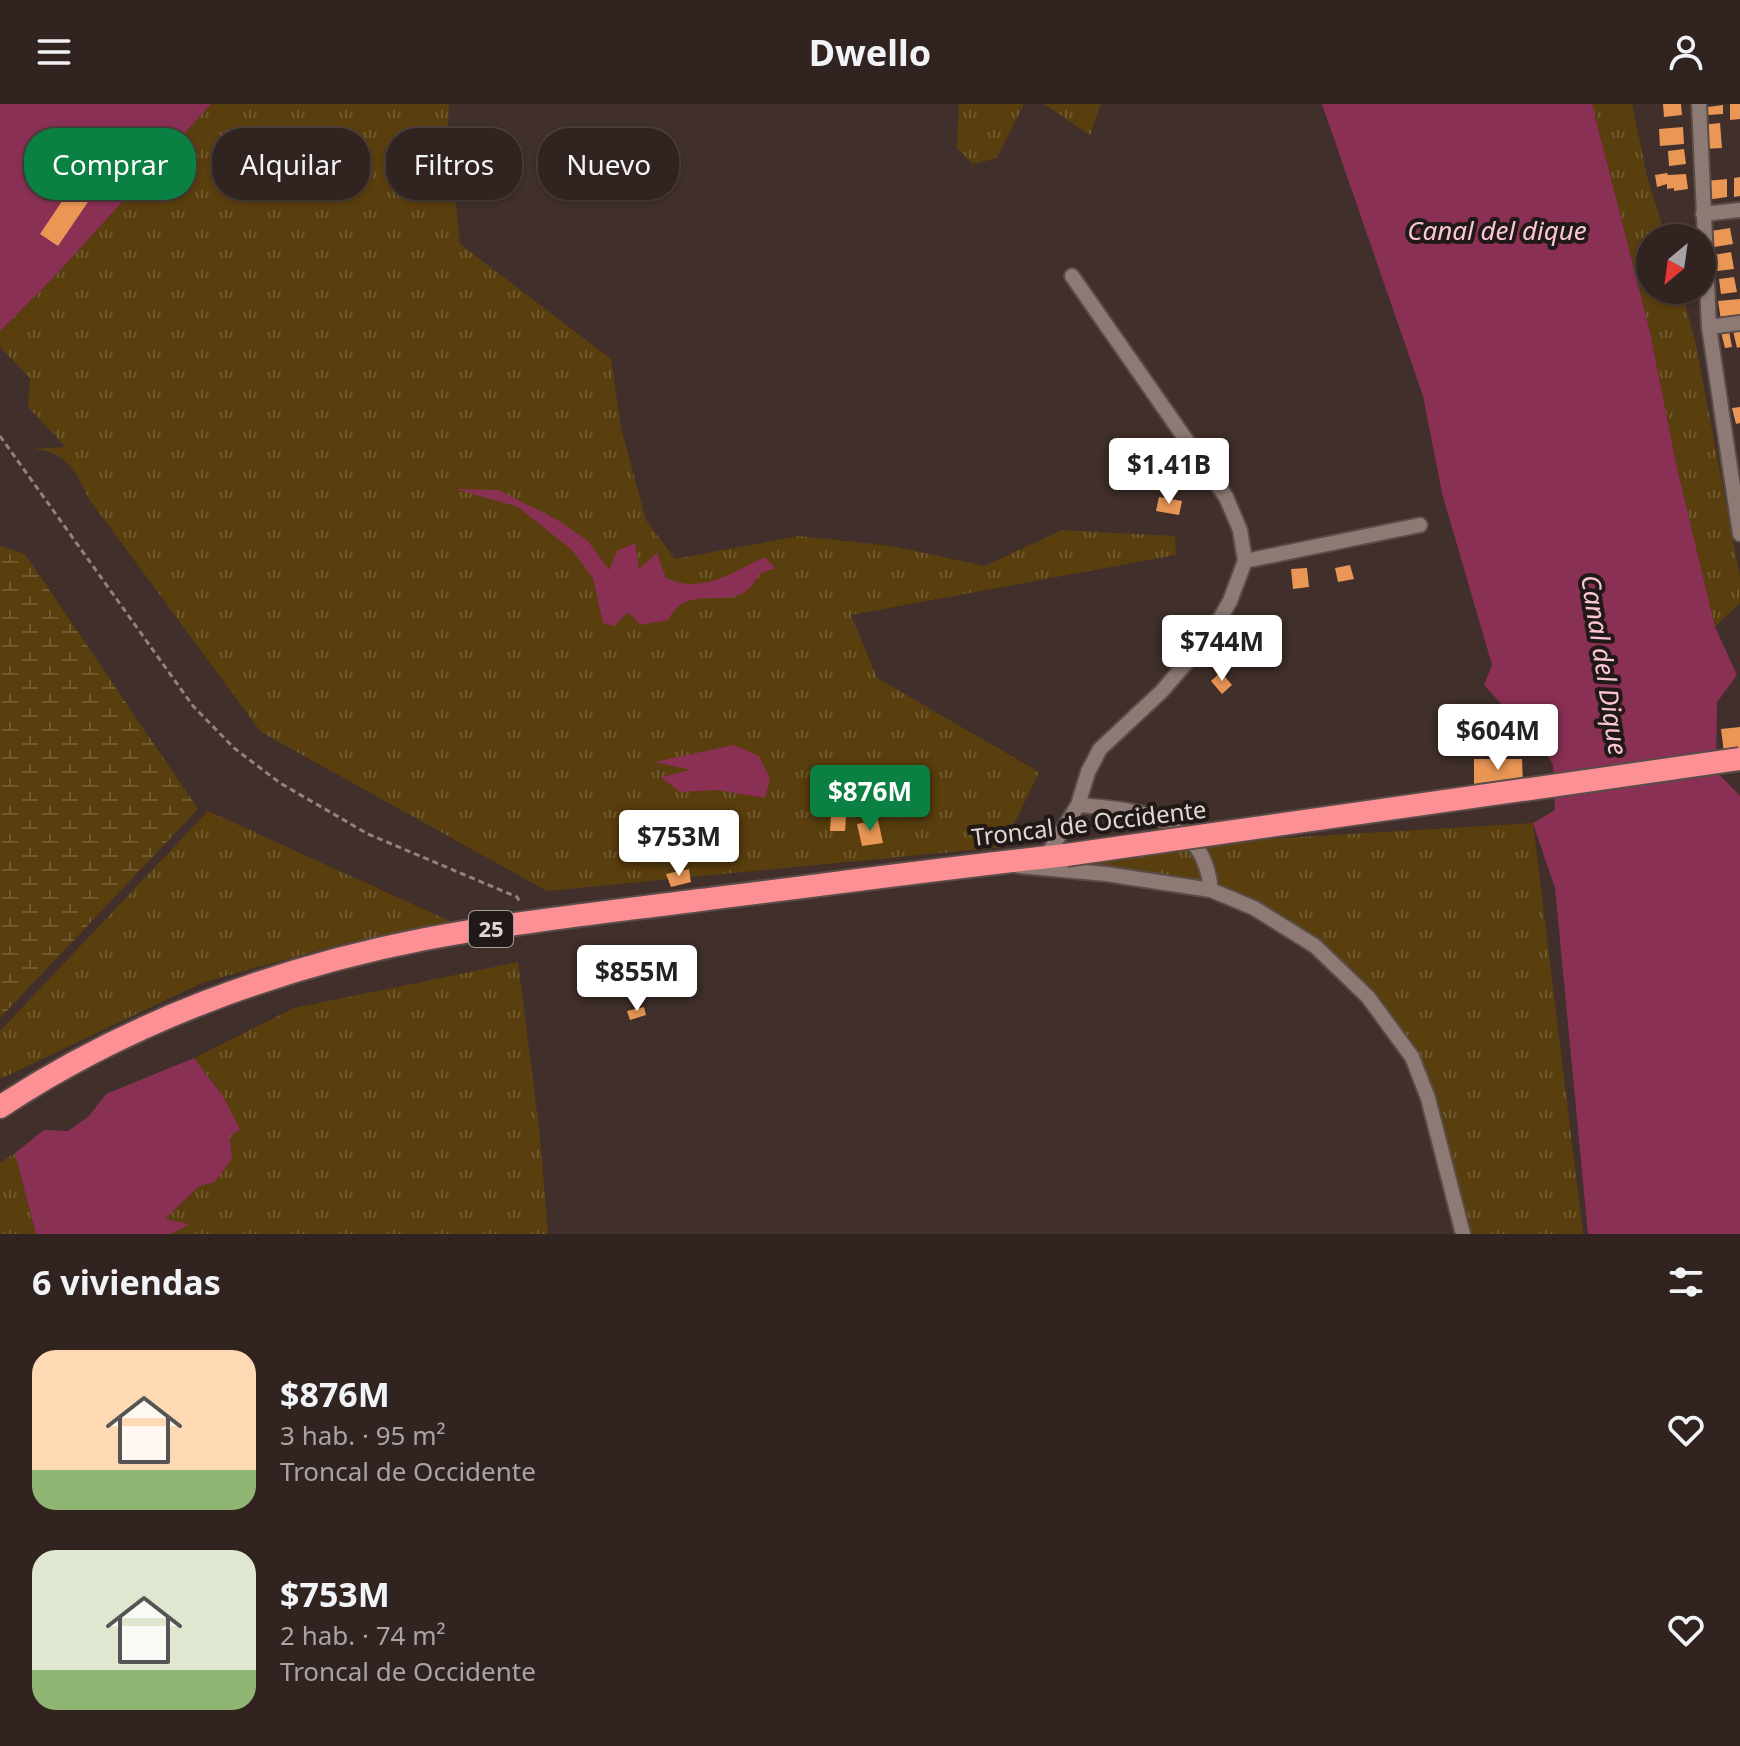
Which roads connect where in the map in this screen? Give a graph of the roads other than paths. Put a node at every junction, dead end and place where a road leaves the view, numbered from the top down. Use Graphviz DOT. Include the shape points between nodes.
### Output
graph roads {
  1 [pos="1699,104"];
  2 [pos="1740,210"];
  3 [pos="1703,214"];
  4 [pos="1072,276"];
  5 [pos="1740,323"];
  6 [pos="1709,327"];
  7 [pos="1733,438"];
  8 [pos="1736,484"];
  9 [pos="1420,525"];
  10 [pos="1740,534"];
  11 [pos="1245,561"];
  12 [pos="1740,759"];
  13 [pos="1078,805"];
  14 [pos="1056,856"];
  15 [pos="1013,860"];
  16 [pos="1211,890"];
  17 [pos="0,1107"];
  18 [pos="1463,1234"];
  1 -- 3 [label="street"];
  2 -- 3 [label="street"];
  3 -- 6 [label="street"];
  4 -- 11 [label="street" via="1226,497 1240,530"];
  5 -- 6 [label="street"];
  6 -- 7 [label="street"];
  7 -- 8 [label="street"];
  8 -- 10 [label="street"];
  9 -- 11 [label="street"];
  11 -- 13 [label="street" via="1212,633 1162,691 1100,749"];
  12 -- 14 [label="highway, Troncal de Occidente / 25, bridge"];
  13 -- 14 [label="street"];
  13 -- 16 [label="street" via="1143,812 1178,829 1204,858"];
  14 -- 15 [label="highway, Troncal de Occidente / 25"];
  15 -- 16 [label="street" via="1023,868"];
  15 -- 17 [label="highway, Troncal de Occidente / 25" via="523,923 373,951 250,985 198,1006 81,1059"];
  16 -- 18 [label="street" via="1254,908 1315,946 1391,1026 1412,1057 1428,1098"];
}
